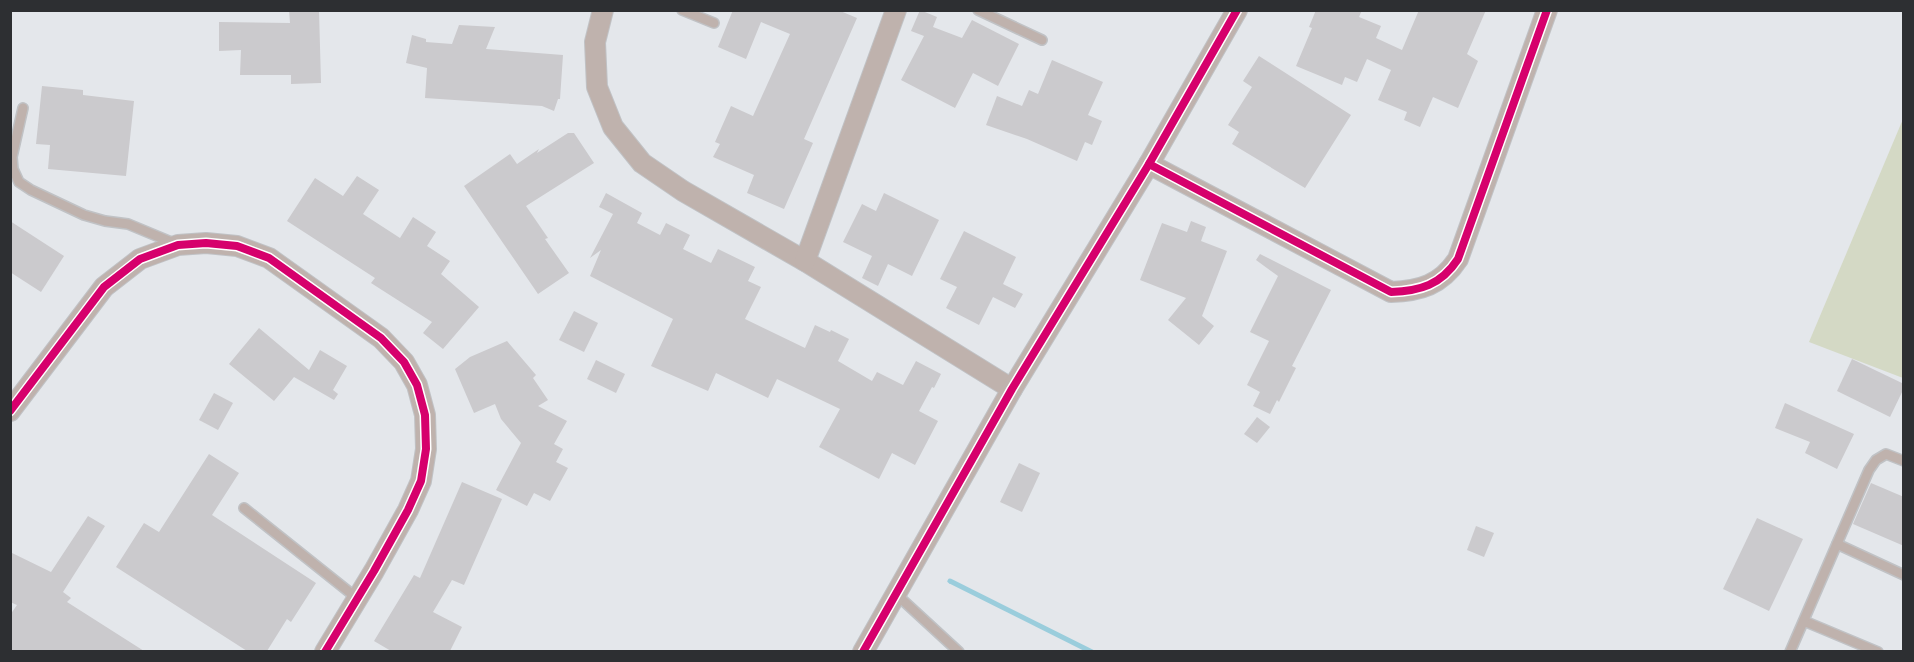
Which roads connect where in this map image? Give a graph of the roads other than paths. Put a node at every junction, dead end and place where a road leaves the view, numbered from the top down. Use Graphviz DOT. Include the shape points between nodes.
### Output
graph roads {
  1 [pos="603,10"];
  2 [pos="682,10"];
  3 [pos="896,10"];
  4 [pos="978,10"];
  5 [pos="1237,10"];
  6 [pos="1547,10"];
  7 [pos="714,23"];
  8 [pos="1042,40"];
  9 [pos="23,108"];
  10 [pos="1149,164"];
  11 [pos="178,245"];
  12 [pos="805,261"];
  13 [pos="1012,388"];
  14 [pos="10,411"];
  15 [pos="1904,461"];
  16 [pos="244,508"];
  17 [pos="1837,544"];
  18 [pos="1904,575"];
  19 [pos="896,594"];
  20 [pos="358,599"];
  21 [pos="1804,621"];
  22 [pos="325,651"];
  23 [pos="863,651"];
  24 [pos="958,651"];
  25 [pos="1790,651"];
  26 [pos="1878,651"];
  1 -- 12 [label="street" via="595,42 597,87 613,127 627,145 642,163 683,191"];
  2 -- 7 [label="lane"];
  3 -- 12 [label="street"];
  4 -- 8 [label="lane"];
  5 -- 10 [label="street"];
  6 -- 10 [label="street" via="1458,259 1449,272 1426,286 1391,292"];
  9 -- 11 [label="lane" via="12,157 19,182 84,214 128,224"];
  10 -- 13 [label="street"];
  11 -- 14 [label="street" via="140,259 104,287"];
  11 -- 20 [label="street" via="237,246 269,258 381,338 404,362 417,385 425,415 426,449 421,480"];
  12 -- 13 [label="street"];
  13 -- 19 [label="street"];
  15 -- 17 [label="lane" via="1886,454 1876,460"];
  16 -- 20 [label="lane"];
  17 -- 18 [label="lane"];
  17 -- 21 [label="lane"];
  19 -- 23 [label="street"];
  19 -- 24 [label="lane"];
  20 -- 22 [label="street"];
  21 -- 25 [label="lane"];
  21 -- 26 [label="lane"];
}
